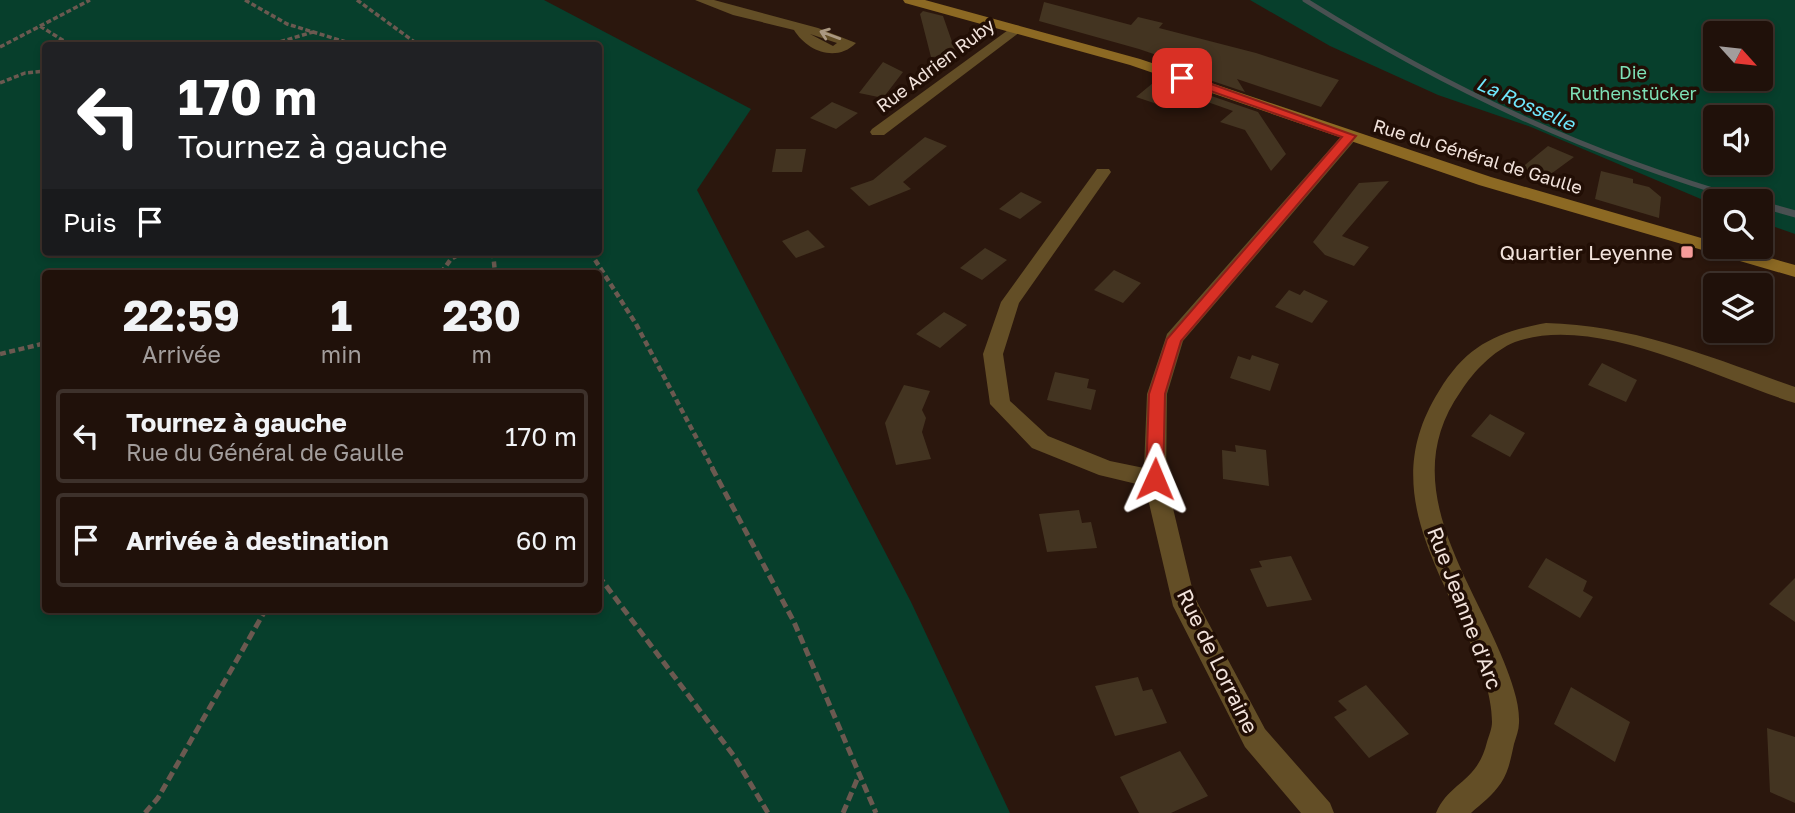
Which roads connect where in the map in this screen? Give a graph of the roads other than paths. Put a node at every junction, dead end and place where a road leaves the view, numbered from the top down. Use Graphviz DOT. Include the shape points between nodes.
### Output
graph roads {
  1 [pos="702,0"];
  2 [pos="910,0"];
  3 [pos="800,29"];
  4 [pos="1015,29"];
  5 [pos="878,132"];
  6 [pos="1350,136"];
  7 [pos="1103,172"];
  8 [pos="1795,271"];
  9 [pos="1795,396"];
  10 [pos="1155,479"];
  11 [pos="1320,813"];
  12 [pos="1450,813"];
  1 -- 3 [label="street"];
  2 -- 4 [label="main road, Rue du Général de Gaulle"];
  4 -- 5 [label="street, Rue Adrien Ruby"];
  4 -- 6 [label="main road, Rue du Général de Gaulle" via="1135,62"];
  6 -- 8 [label="main road, Rue du Général de Gaulle" via="1485,181"];
  6 -- 10 [label="street, Rue de Lorraine" via="1174,339 1157,394"];
  7 -- 10 [label="street" via="1010,302 993,354 1000,404 1040,442 1107,469"];
  9 -- 12 [label="street, Rue Jeanne d'Arc" via="1628,338 1577,328 1513,335 1463,371 1439,406 1430,431 1422,485 1434,534 1496,676 1506,723 1494,769"];
  10 -- 11 [label="street, Rue de Lorraine" via="1182,598 1255,738"];
}
